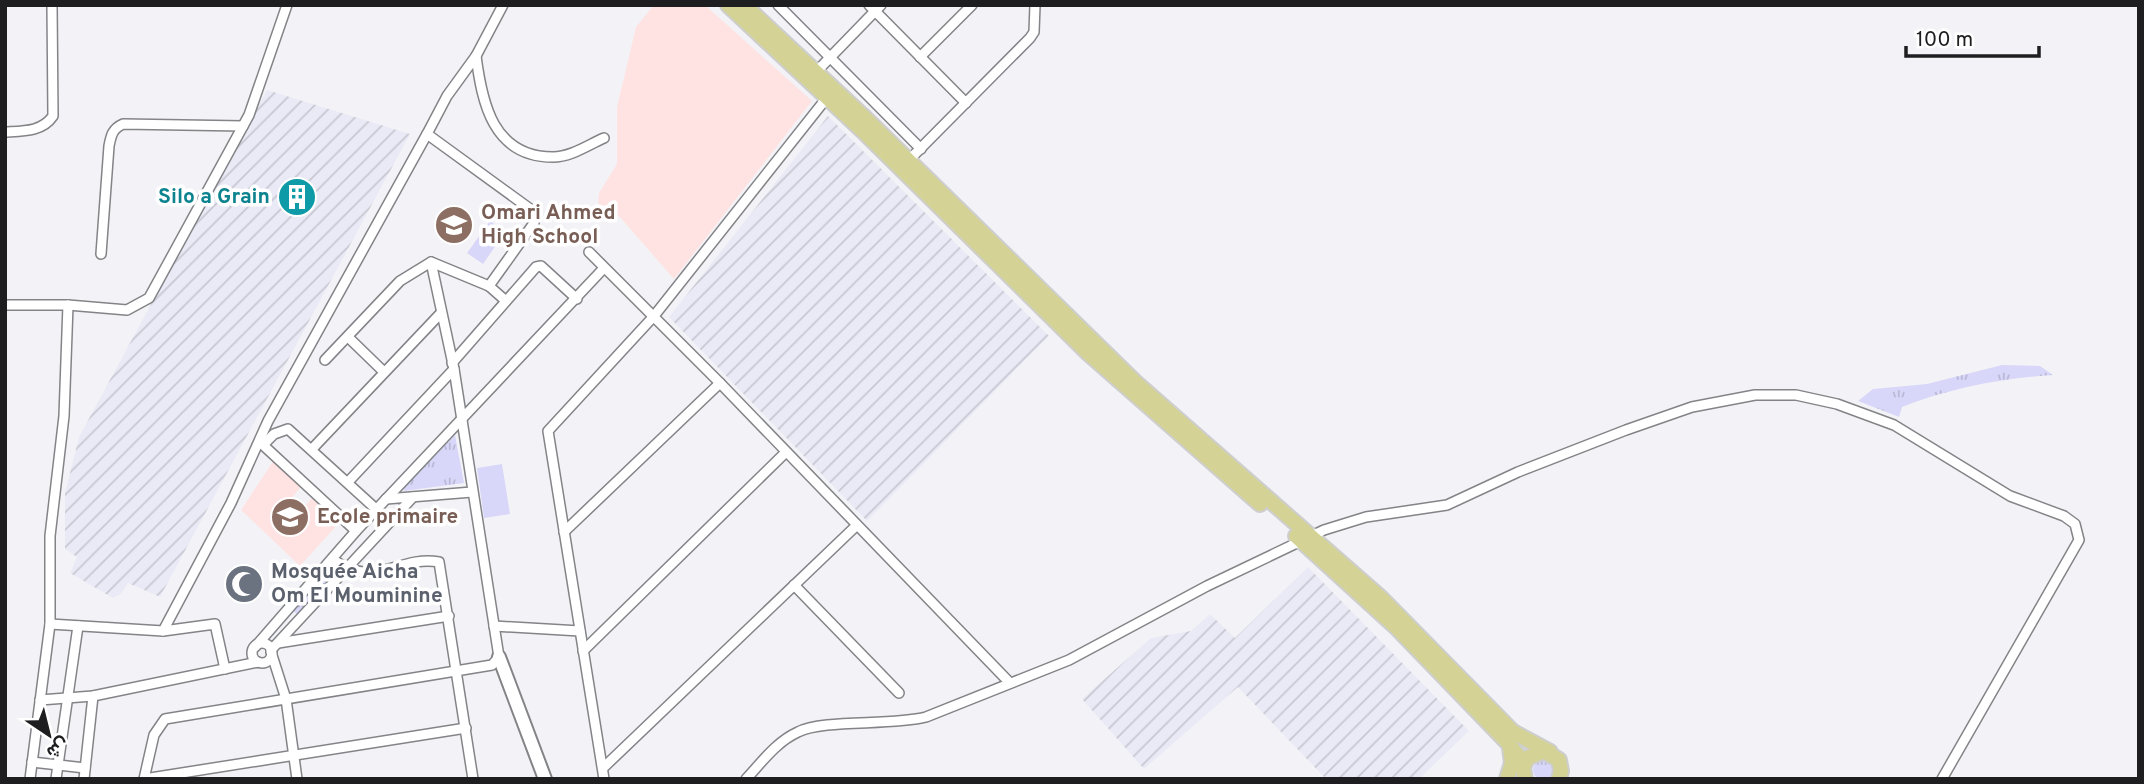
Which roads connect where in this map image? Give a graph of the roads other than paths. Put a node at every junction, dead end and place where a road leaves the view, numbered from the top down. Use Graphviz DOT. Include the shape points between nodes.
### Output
graph roads {
  1 [pos="52,5"];
  2 [pos="287,5"];
  3 [pos="503,5"];
  4 [pos="728,5"];
  5 [pos="744,5"];
  6 [pos="778,5"];
  7 [pos="972,5"];
  8 [pos="1035,5"];
  9 [pos="875,7"];
  10 [pos="477,56"];
  11 [pos="830,57"];
  12 [pos="920,57"];
  13 [pos="816,72"];
  14 [pos="831,93"];
  15 [pos="966,103"];
  16 [pos="243,126"];
  17 [pos="5,132"];
  18 [pos="427,134"];
  19 [pos="604,138"];
  20 [pos="921,149"];
  21 [pos="908,161"];
  22 [pos="589,252"];
  23 [pos="101,254"];
  24 [pos="431,262"];
  25 [pos="604,268"];
  26 [pos="489,286"];
  27 [pos="576,299"];
  28 [pos="506,301"];
  29 [pos="5,305"];
  30 [pos="68,305"];
  31 [pos="440,314"];
  32 [pos="653,316"];
  33 [pos="349,338"];
  34 [pos="325,360"];
  35 [pos="453,366"];
  36 [pos="384,372"];
  37 [pos="720,383"];
  38 [pos="460,418"];
  39 [pos="261,443"];
  40 [pos="312,449"];
  41 [pos="785,453"];
  42 [pos="348,482"];
  43 [pos="472,492"];
  44 [pos="413,497"];
  45 [pos="386,499"];
  46 [pos="376,509"];
  47 [pos="856,526"];
  48 [pos="356,531"];
  49 [pos="564,532"];
  50 [pos="1307,539"];
  51 [pos="332,559"];
  52 [pos="347,569"];
  53 [pos="794,585"];
  54 [pos="449,616"];
  55 [pos="50,624"];
  56 [pos="78,626"];
  57 [pos="494,626"];
  58 [pos="163,631"];
  59 [pos="580,631"];
  60 [pos="254,647"];
  61 [pos="274,648"];
  62 [pos="583,651"];
  63 [pos="499,657"];
  64 [pos="258,662"];
  65 [pos="225,669"];
  66 [pos="458,671"];
  67 [pos="1010,683"];
  68 [pos="899,693"];
  69 [pos="93,695"];
  70 [pos="69,699"];
  71 [pos="286,699"];
  72 [pos="40,700"];
  73 [pos="466,728"];
  74 [pos="1508,743"];
  75 [pos="1550,752"];
  76 [pos="293,755"];
  77 [pos="32,762"];
  78 [pos="58,765"];
  79 [pos="85,768"];
  80 [pos="1524,770"];
  81 [pos="604,774"];
  82 [pos="1562,774"];
  83 [pos="30,779"];
  84 [pos="56,779"];
  85 [pos="83,779"];
  86 [pos="144,779"];
  87 [pos="297,779"];
  88 [pos="473,779"];
  89 [pos="545,779"];
  90 [pos="746,779"];
  91 [pos="1509,779"];
  92 [pos="1942,779"];
  1 -- 17 [label="street" via="53,116 30,131"];
  2 -- 16 [label="street"];
  3 -- 10 [label="street"];
  4 -- 14 [label="main road"];
  5 -- 13 [label="main road"];
  6 -- 11 [label="street"];
  7 -- 12 [label="street"];
  8 -- 15 [label="street" via="1030,38"];
  9 -- 11 [label="street"];
  9 -- 12 [label="street"];
  10 -- 18 [label="street" via="447,96"];
  10 -- 19 [label="street" via="485,106 494,125 515,146 554,157"];
  11 -- 13 [label="street"];
  11 -- 20 [label="street"];
  12 -- 15 [label="street"];
  13 -- 14 [label="main road"];
  14 -- 21 [label="main road"];
  14 -- 32 [label="street"];
  14 -- 50 [label="main road" via="1088,353"];
  15 -- 20 [label="street"];
  16 -- 23 [label="street" via="117,126 109,146"];
  16 -- 30 [label="street" via="149,298 127,310"];
  18 -- 26 [label="street" via="533,211 534,223"];
  18 -- 39 [label="street"];
  20 -- 21 [label="street"];
  21 -- 50 [label="main road" via="1091,341"];
  22 -- 25 [label="street"];
  24 -- 26 [label="street"];
  24 -- 31 [label="street"];
  24 -- 33 [label="street" via="400,281"];
  25 -- 27 [label="street"];
  25 -- 32 [label="street"];
  26 -- 28 [label="street"];
  27 -- 28 [label="street" via="539,266"];
  27 -- 38 [label="street"];
  28 -- 35 [label="street"];
  29 -- 30 [label="street"];
  30 -- 55 [label="street" via="64,416 51,536"];
  31 -- 35 [label="street"];
  31 -- 36 [label="street"];
  32 -- 37 [label="street"];
  32 -- 49 [label="street" via="548,431"];
  33 -- 34 [label="street"];
  33 -- 36 [label="street"];
  35 -- 38 [label="street"];
  35 -- 42 [label="street"];
  36 -- 40 [label="street"];
  37 -- 41 [label="street"];
  37 -- 49 [label="street"];
  38 -- 43 [label="street"];
  38 -- 45 [label="street"];
  39 -- 40 [label="street" via="288,429"];
  39 -- 48 [label="street"];
  39 -- 58 [label="street"];
  40 -- 42 [label="street"];
  41 -- 47 [label="street"];
  41 -- 62 [label="street"];
  42 -- 46 [label="street"];
  43 -- 44 [label="street"];
  43 -- 57 [label="street"];
  44 -- 45 [label="street"];
  44 -- 52 [label="street"];
  45 -- 46 [label="street"];
  46 -- 48 [label="street"];
  47 -- 53 [label="street"];
  47 -- 67 [label="street"];
  48 -- 51 [label="street"];
  49 -- 59 [label="street"];
  50 -- 67 [label="street" via="1069,660"];
  50 -- 74 [label="main road"];
  50 -- 75 [label="main road" via="1397,614 1513,732"];
  50 -- 92 [label="street" via="1366,517 1465,499 1518,472 1692,407 1755,395 1796,395 1875,417 2010,496 2064,516 2079,533 2080,540"];
  51 -- 52 [label="street"];
  51 -- 60 [label="street"];
  52 -- 54 [label="street" via="363,573 439,562"];
  52 -- 61 [label="street"];
  53 -- 68 [label="street"];
  53 -- 81 [label="street"];
  54 -- 61 [label="street"];
  54 -- 66 [label="street"];
  55 -- 56 [label="street"];
  55 -- 72 [label="street"];
  56 -- 58 [label="street"];
  56 -- 70 [label="street"];
  57 -- 59 [label="street"];
  57 -- 63 [label="street"];
  58 -- 65 [label="street" via="215,624"];
  59 -- 62 [label="street"];
  60 -- 61 [label="street"];
  60 -- 64 [label="street" via="252,655"];
  61 -- 64 [label="street" via="267,662"];
  61 -- 71 [label="street"];
  62 -- 81 [label="street"];
  63 -- 66 [label="street" via="492,665"];
  63 -- 89 [label="main road"];
  64 -- 65 [label="street"];
  65 -- 69 [label="street"];
  66 -- 71 [label="street"];
  66 -- 73 [label="street"];
  67 -- 90 [label="street" via="904,723 799,731 775,747"];
  69 -- 70 [label="street"];
  69 -- 79 [label="street"];
  70 -- 72 [label="street"];
  70 -- 78 [label="street"];
  71 -- 76 [label="street"];
  71 -- 86 [label="street" via="165,719 154,735"];
  72 -- 77 [label="street"];
  73 -- 76 [label="street"];
  73 -- 88 [label="street"];
  74 -- 80 [label="main road"];
  74 -- 91 [label="main road"];
  75 -- 80 [label="main road" via="1532,754"];
  75 -- 82 [label="main road"];
  76 -- 86 [label="street"];
  76 -- 87 [label="street"];
  77 -- 78 [label="street"];
  77 -- 83 [label="street"];
  78 -- 79 [label="street"];
  78 -- 84 [label="street"];
  79 -- 85 [label="street"];
  80 -- 91 [label="main road"];
}
